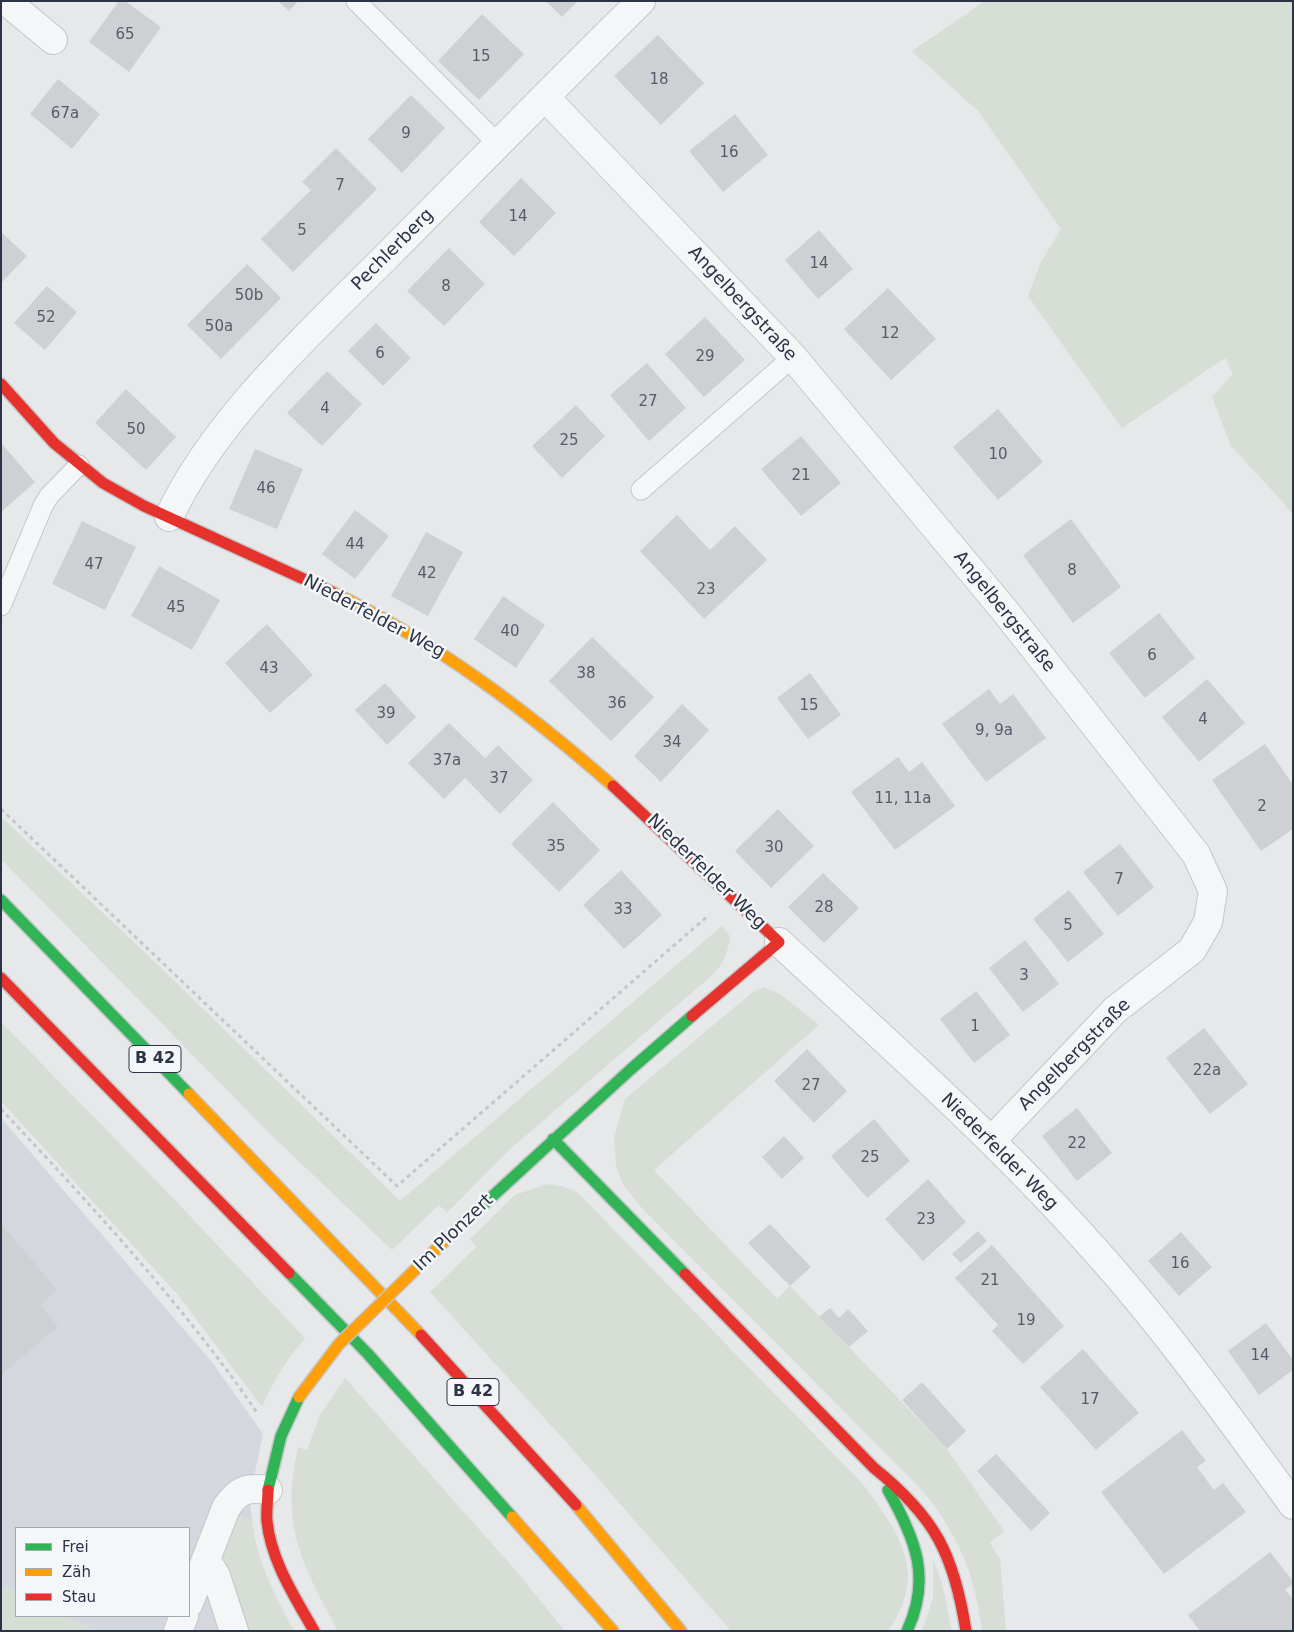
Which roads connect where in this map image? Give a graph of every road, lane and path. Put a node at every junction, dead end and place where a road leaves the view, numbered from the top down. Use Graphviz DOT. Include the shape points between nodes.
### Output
graph roads {
  1 [pos="6,1"];
  2 [pos="356,1"];
  3 [pos="640,1"];
  4 [pos="53,40"];
  5 [pos="544,97"];
  6 [pos="498,144"];
  7 [pos="793,357"];
  8 [pos="1,384"];
  9 [pos="79,465"];
  10 [pos="640,490"];
  11 [pos="169,517"];
  12 [pos="1,606"];
  13 [pos="1,809"];
  14 [pos="730,896"];
  15 [pos="1,900"];
  16 [pos="779,942"];
  17 [pos="1,978"];
  18 [pos="1,1109"];
  19 [pos="553,1139"];
  20 [pos="991,1141"];
  21 [pos="281,1436"];
  22 [pos="874,1468"];
  23 [pos="268,1490"];
  24 [pos="1293,1504"];
  25 [pos="204,1565"];
  26 [pos="190,1601"];
  27 [pos="184,1617"];
  28 [pos="178,1631"];
  29 [pos="234,1631"];
  30 [pos="314,1631"];
  31 [pos="614,1631"];
  32 [pos="681,1631"];
  33 [pos="907,1631"];
  34 [pos="966,1631"];
  1 -- 4 [label="street"];
  2 -- 6 [label="lane"];
  3 -- 5 [label="street, Pechlerberg"];
  5 -- 6 [label="street, Pechlerberg"];
  5 -- 7 [label="street, Angelbergstraße"];
  6 -- 11 [label="street, Pechlerberg" via="283,361 210,448 186,483"];
  7 -- 10 [label="lane"];
  7 -- 20 [label="street, Angelbergstraße" via="1005,611 1190,846 1213,891 1208,922 1192,950 1116,1010"];
  8 -- 9 [label="main road, Niederfelder Weg"];
  9 -- 11 [label="main road, Niederfelder Weg" via="117,491"];
  9 -- 12 [label="lane" via="42,506"];
  11 -- 14 [label="main road, Niederfelder Weg" via="369,610 456,662 517,704 595,768"];
  13 -- 14 [label="path" via="397,1186"];
  14 -- 16 [label="main road, Niederfelder Weg"];
  15 -- 32 [label="main road, B 42" via="404,1317 571,1500"];
  16 -- 19 [label="main road, Im Plonzert"];
  16 -- 20 [label="street, Niederfelder Weg"];
  17 -- 31 [label="main road, B 42" via="356,1341"];
  18 -- 21 [label="path" via="143,1267 220,1361 260,1417"];
  19 -- 21 [label="main road, Im Plonzert, bridge" via="339,1344 299,1396"];
  19 -- 22 [label="main road"];
  20 -- 24 [label="street, Niederfelder Weg" via="1095,1249 1199,1375"];
  21 -- 23 [label="main road, Im Plonzert"];
  22 -- 33 [label="main road" via="900,1511 917,1552 921,1571 921,1595"];
  22 -- 34 [label="main road" via="919,1508 941,1542 958,1585"];
  23 -- 25 [label="street" via="250,1489 235,1495 226,1508"];
  23 -- 30 [label="main road, Im Plonzert" via="267,1523 274,1552"];
  25 -- 26 [label="street"];
  25 -- 29 [label="street" via="211,1568 220,1584"];
  27 -- 28 [label="street"];
}
